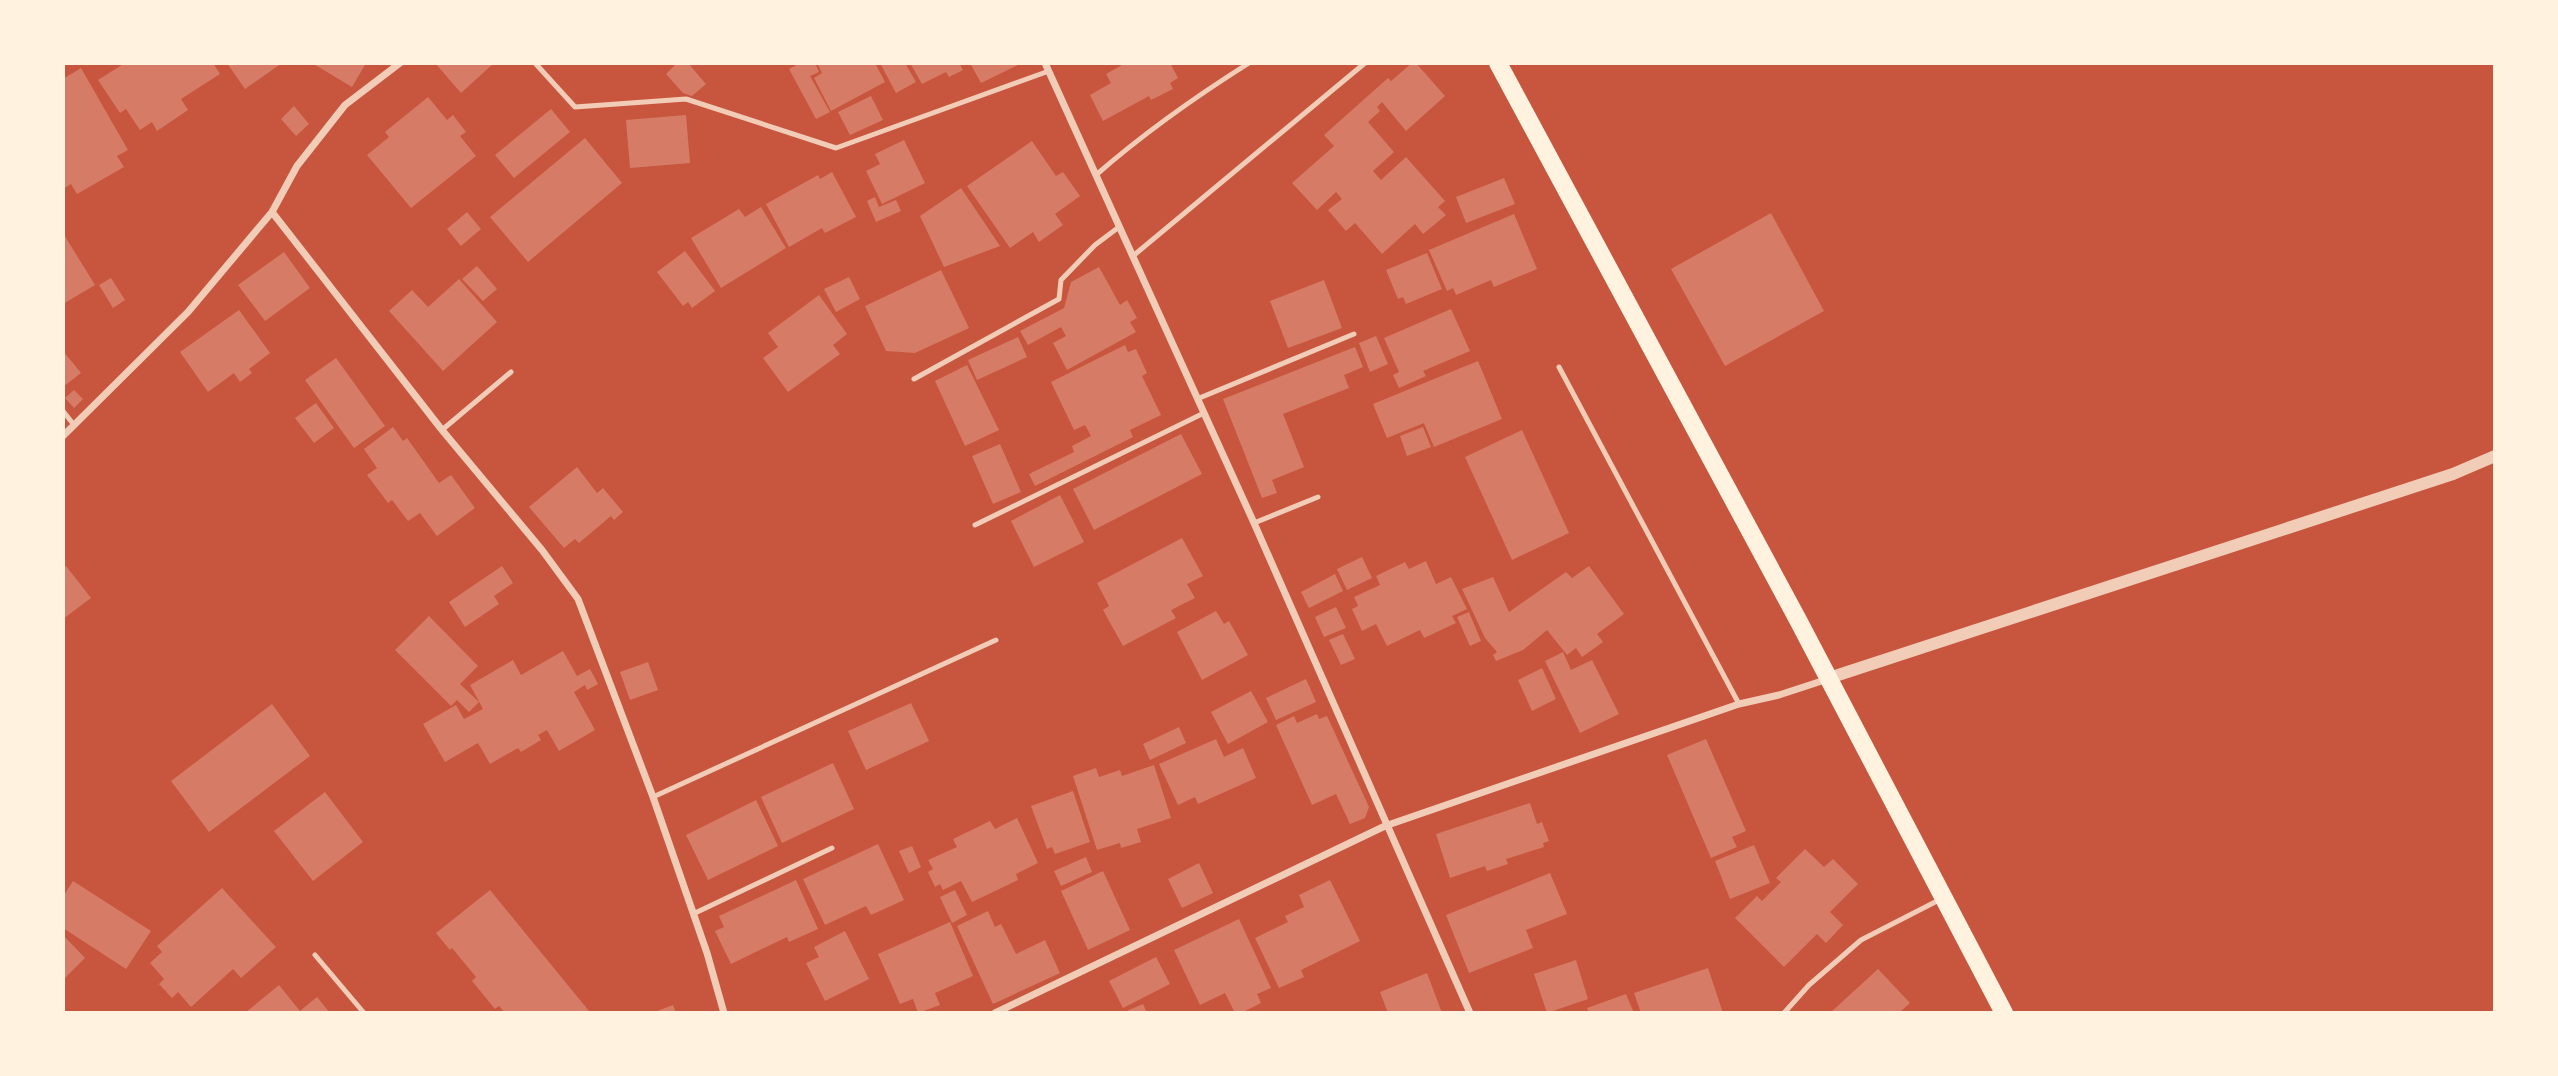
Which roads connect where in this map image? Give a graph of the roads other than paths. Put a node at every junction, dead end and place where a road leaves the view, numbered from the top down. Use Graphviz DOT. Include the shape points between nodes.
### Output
graph roads {
  1 [pos="400,63"];
  2 [pos="535,63"];
  3 [pos="1249,63"];
  4 [pos="1365,63"];
  5 [pos="1498,63"];
  6 [pos="1047,67"];
  7 [pos="1096,175"];
  8 [pos="272,212"];
  9 [pos="1119,227"];
  10 [pos="1133,256"];
  11 [pos="1354,334"];
  12 [pos="1559,367"];
  13 [pos="511,372"];
  14 [pos="914,379"];
  15 [pos="1197,399"];
  16 [pos="63,411"];
  17 [pos="1204,413"];
  18 [pos="74,425"];
  19 [pos="442,430"];
  20 [pos="63,436"];
  21 [pos="2495,456"];
  22 [pos="1318,497"];
  23 [pos="1254,523"];
  24 [pos="975,525"];
  25 [pos="996,640"];
  26 [pos="1829,678"];
  27 [pos="1739,704"];
  28 [pos="653,797"];
  29 [pos="1385,826"];
  30 [pos="832,848"];
  31 [pos="1944,898"];
  32 [pos="693,914"];
  33 [pos="315,955"];
  34 [pos="1015,1004"];
  35 [pos="364,1013"];
  36 [pos="724,1013"];
  37 [pos="995,1013"];
  38 [pos="1019,1013"];
  39 [pos="1470,1013"];
  40 [pos="1784,1013"];
  41 [pos="2004,1013"];
  1 -- 8 [label="street" via="345,105 297,166"];
  2 -- 6 [label="lane" via="575,107 686,99 836,148"];
  3 -- 7 [label="lane" via="1136,139"];
  4 -- 10 [label="lane"];
  5 -- 26 [label="main road"];
  6 -- 7 [label="street"];
  7 -- 9 [label="street"];
  8 -- 18 [label="street" via="188,312"];
  8 -- 19 [label="street"];
  9 -- 10 [label="street"];
  9 -- 14 [label="lane" via="1062,280 1059,299"];
  10 -- 15 [label="street"];
  11 -- 15 [label="lane"];
  12 -- 27 [label="lane"];
  13 -- 19 [label="lane"];
  15 -- 17 [label="street"];
  16 -- 18 [label="lane"];
  17 -- 23 [label="street"];
  17 -- 24 [label="lane"];
  18 -- 20 [label="street"];
  19 -- 28 [label="street" via="578,599"];
  21 -- 26 [label="street" via="2453,474"];
  22 -- 23 [label="lane"];
  23 -- 29 [label="street"];
  25 -- 28 [label="lane"];
  26 -- 27 [label="street"];
  26 -- 31 [label="main road"];
  27 -- 29 [label="street"];
  28 -- 32 [label="street"];
  29 -- 34 [label="street"];
  29 -- 39 [label="street"];
  30 -- 32 [label="lane"];
  31 -- 40 [label="lane" via="1861,940"];
  31 -- 41 [label="main road"];
  32 -- 36 [label="street"];
  33 -- 35 [label="lane"];
  34 -- 37 [label="street"];
  34 -- 38 [label="lane"];
}
